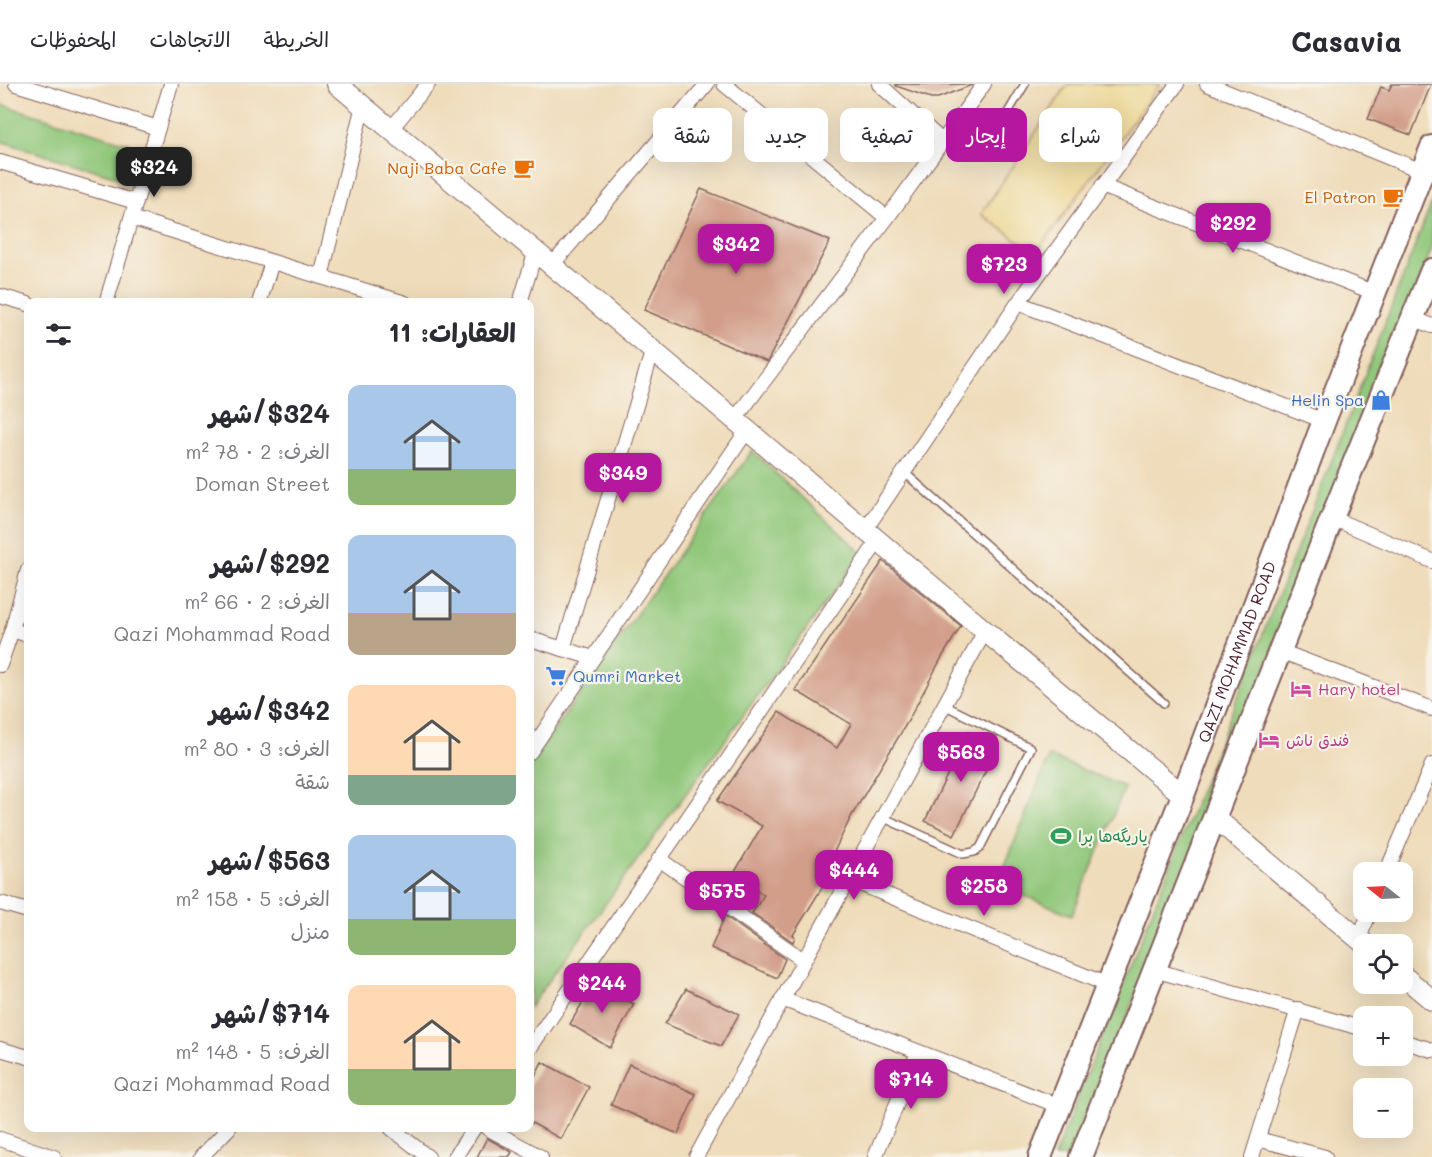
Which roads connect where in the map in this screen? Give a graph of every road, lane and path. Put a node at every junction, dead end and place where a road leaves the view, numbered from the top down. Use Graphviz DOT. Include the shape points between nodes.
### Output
graph roads {
  1 [pos="16,84"];
  2 [pos="171,84"];
  3 [pos="337,84"];
  4 [pos="428,84"];
  5 [pos="707,84"];
  6 [pos="724,84"];
  7 [pos="879,84"];
  8 [pos="984,84"];
  9 [pos="1025,84"];
  10 [pos="1177,84"];
  11 [pos="1207,84"];
  12 [pos="363,105"];
  13 [pos="1011,108"];
  14 [pos="158,128"];
  15 [pos="391,129"];
  16 [pos="943,142"];
  17 [pos="1432,147"];
  18 [pos="0,162"];
  19 [pos="1422,171"];
  20 [pos="1102,186"];
  21 [pos="136,202"];
  22 [pos="131,218"];
  23 [pos="887,219"];
  24 [pos="536,250"];
  25 [pos="272,262"];
  26 [pos="553,264"];
  27 [pos="1432,270"];
  28 [pos="321,277"];
  29 [pos="1375,293"];
  30 [pos="0,296"];
  31 [pos="107,298"];
  32 [pos="261,298"];
  33 [pos="389,298"];
  34 [pos="522,298"];
  35 [pos="24,303"];
  36 [pos="1018,303"];
  37 [pos="1422,322"];
  38 [pos="653,349"];
  39 [pos="1324,422"];
  40 [pos="742,424"];
  41 [pos="904,472"];
  42 [pos="1332,518"];
  43 [pos="872,535"];
  44 [pos="1432,561"];
  45 [pos="24,585"];
  46 [pos="12,630"];
  47 [pos="985,631"];
  48 [pos="24,634"];
  49 [pos="534,640"];
  50 [pos="563,649"];
  51 [pos="1280,651"];
  52 [pos="593,658"];
  53 [pos="0,665"];
  54 [pos="1164,703"];
  55 [pos="944,705"];
  56 [pos="1432,709"];
  57 [pos="534,746"];
  58 [pos="1432,765"];
  59 [pos="1183,795"];
  60 [pos="882,817"];
  61 [pos="1214,817"];
  62 [pos="659,859"];
  63 [pos="1391,862"];
  64 [pos="848,879"];
  65 [pos="0,903"];
  66 [pos="24,910"];
  67 [pos="1353,934"];
  68 [pos="803,960"];
  69 [pos="1154,970"];
  70 [pos="1413,984"];
  71 [pos="1108,985"];
  72 [pos="782,999"];
  73 [pos="1432,1000"];
  74 [pos="1298,1009"];
  75 [pos="1353,1026"];
  76 [pos="534,1042"];
  77 [pos="1413,1044"];
  78 [pos="0,1048"];
  79 [pos="1432,1050"];
  80 [pos="918,1052"];
  81 [pos="24,1056"];
  82 [pos="1059,1106"];
  83 [pos="225,1132"];
  84 [pos="396,1132"];
  85 [pos="471,1132"];
  86 [pos="494,1132"];
  87 [pos="0,1139"];
  88 [pos="1258,1139"];
  89 [pos="54,1157"];
  90 [pos="201,1157"];
  91 [pos="428,1157"];
  92 [pos="454,1157"];
  93 [pos="541,1157"];
  94 [pos="696,1157"];
  95 [pos="875,1157"];
  96 [pos="1040,1157"];
  97 [pos="1081,1157"];
  98 [pos="1252,1157"];
  99 [pos="1325,1157"];
  1 -- 14 [label="street"];
  2 -- 14 [label="street"];
  3 -- 12 [label="street"];
  4 -- 15 [label="street"];
  5 -- 26 [label="street"];
  6 -- 23 [label="street"];
  7 -- 16 [label="street"];
  8 -- 16 [label="street"];
  9 -- 13 [label="lane"];
  10 -- 20 [label="street"];
  11 -- 19 [label="street"];
  12 -- 15 [label="street"];
  12 -- 28 [label="street"];
  14 -- 21 [label="street"];
  15 -- 24 [label="street"];
  16 -- 23 [label="street"];
  17 -- 19 [label="main road, QAZI MOHAMMAD ROAD"];
  18 -- 21 [label="street"];
  19 -- 29 [label="main road, QAZI MOHAMMAD ROAD"];
  20 -- 29 [label="street"];
  20 -- 36 [label="street"];
  21 -- 22 [label="street"];
  22 -- 25 [label="street"];
  22 -- 31 [label="street"];
  23 -- 40 [label="street"];
  24 -- 26 [label="street"];
  24 -- 34 [label="street"];
  25 -- 28 [label="street"];
  25 -- 32 [label="street"];
  26 -- 38 [label="street"];
  27 -- 37 [label="main road"];
  28 -- 33 [label="street"];
  29 -- 39 [label="main road, QAZI MOHAMMAD ROAD"];
  30 -- 35 [label="street"];
  36 -- 39 [label="street"];
  36 -- 41 [label="street"];
  37 -- 42 [label="main road"];
  38 -- 40 [label="street"];
  38 -- 50 [label="street"];
  39 -- 59 [label="main road, QAZI MOHAMMAD ROAD"];
  40 -- 43 [label="street"];
  40 -- 52 [label="street"];
  41 -- 43 [label="street"];
  41 -- 54 [label="lane"];
  42 -- 44 [label="street"];
  42 -- 51 [label="main road"];
  43 -- 47 [label="street"];
  43 -- 62 [label="street"];
  45 -- 46 [label="street"];
  46 -- 48 [label="street"];
  46 -- 53 [label="street"];
  47 -- 55 [label="street"];
  47 -- 59 [label="street"];
  49 -- 50 [label="street"];
  50 -- 52 [label="street"];
  51 -- 56 [label="street"];
  51 -- 61 [label="main road"];
  52 -- 57 [label="street"];
  55 -- 60 [label="street"];
  55 -- 60 [label="lane" via="1031,748 980,848 963,854"];
  58 -- 63 [label="street"];
  59 -- 71 [label="main road, QAZI MOHAMMAD ROAD"];
  60 -- 64 [label="street"];
  61 -- 67 [label="street"];
  61 -- 69 [label="main road"];
  62 -- 68 [label="street"];
  62 -- 76 [label="street"];
  64 -- 68 [label="street"];
  64 -- 71 [label="street"];
  65 -- 66 [label="street"];
  68 -- 72 [label="street"];
  69 -- 74 [label="street"];
  69 -- 97 [label="main road"];
  70 -- 73 [label="street"];
  71 -- 82 [label="main road, QAZI MOHAMMAD ROAD"];
  72 -- 80 [label="street"];
  72 -- 94 [label="street"];
  74 -- 75 [label="street"];
  74 -- 88 [label="street"];
  77 -- 79 [label="street"];
  78 -- 81 [label="street"];
  80 -- 82 [label="street"];
  80 -- 95 [label="street"];
  82 -- 96 [label="main road, QAZI MOHAMMAD ROAD"];
  83 -- 90 [label="street"];
  84 -- 91 [label="street"];
  85 -- 92 [label="street"];
  86 -- 93 [label="street"];
  87 -- 89 [label="street"];
  88 -- 98 [label="street"];
  88 -- 99 [label="street"];
}
